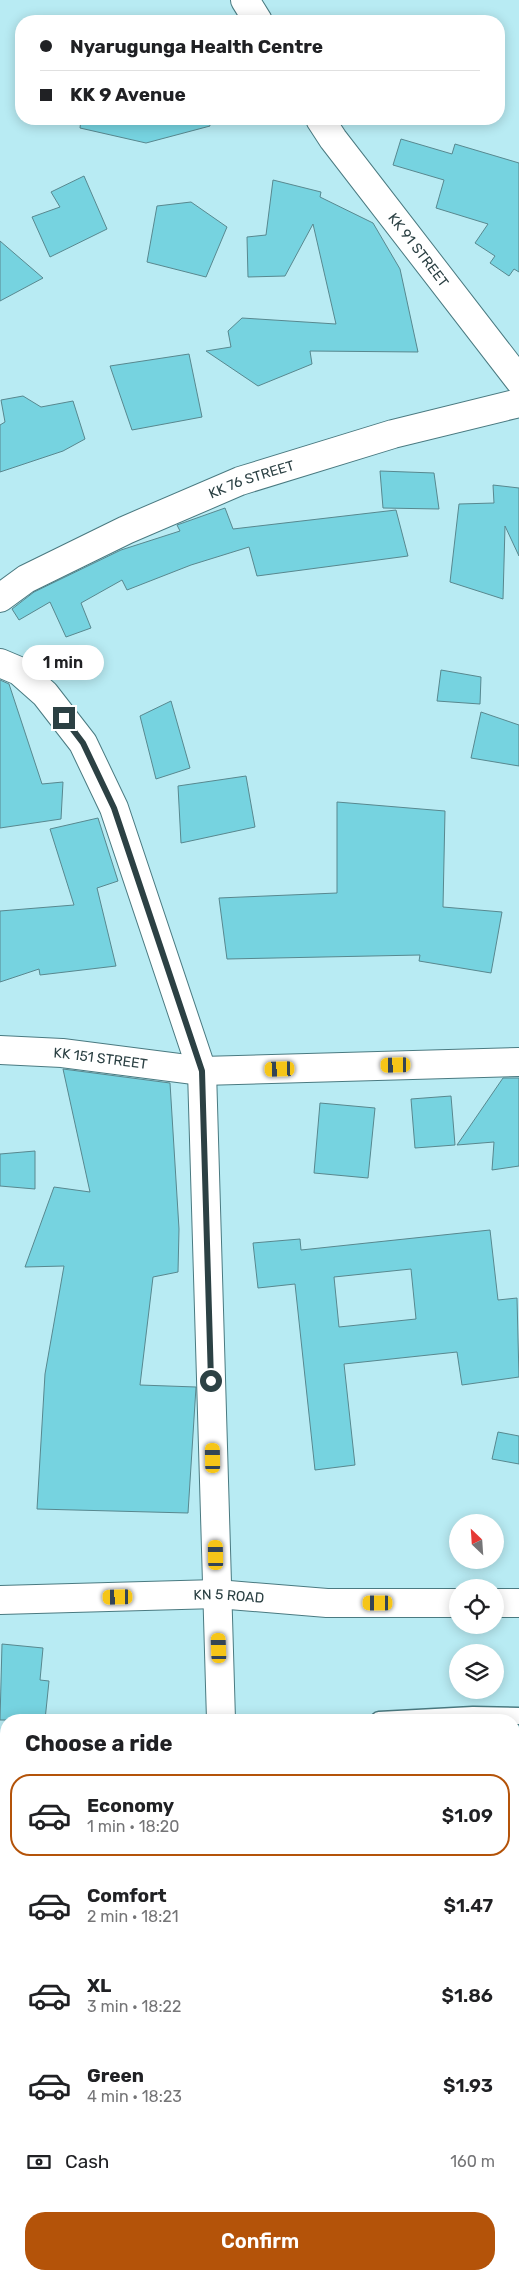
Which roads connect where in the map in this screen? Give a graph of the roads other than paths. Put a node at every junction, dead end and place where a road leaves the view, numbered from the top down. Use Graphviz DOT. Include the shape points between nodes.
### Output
graph roads {
  1 [pos="245,0"];
  2 [pos="254,15"];
  3 [pos="323,125"];
  4 [pos="519,380"];
  5 [pos="519,403"];
  6 [pos="0,598"];
  7 [pos="0,663"];
  8 [pos="0,1050"];
  9 [pos="519,1062"];
  10 [pos="202,1071"];
  11 [pos="217,1594"];
  12 [pos="0,1600"];
  13 [pos="519,1602"];
  14 [pos="449,1603"];
  15 [pos="504,1603"];
  16 [pos="221,1714"];
  1 -- 2 [label="main road"];
  3 -- 4 [label="main road, KK 91 STREET"];
  5 -- 6 [label="main road, KK 76 STREET" via="392,434 240,481 126,530 26,579"];
  7 -- 10 [label="main road" via="19,671 45,694 83,743 114,808"];
  8 -- 10 [label="main road, KK 151 STREET" via="62,1053"];
  9 -- 10 [label="main road, KK 151 STREET"];
  10 -- 11 [label="main road"];
  11 -- 12 [label="main road, KN 5 ROAD"];
  11 -- 14 [label="main road, KN 5 ROAD" via="327,1603"];
  11 -- 16 [label="main road"];
  13 -- 15 [label="main road"];
}
